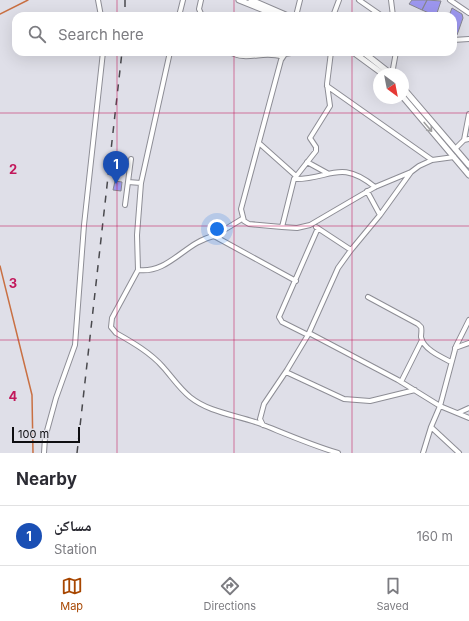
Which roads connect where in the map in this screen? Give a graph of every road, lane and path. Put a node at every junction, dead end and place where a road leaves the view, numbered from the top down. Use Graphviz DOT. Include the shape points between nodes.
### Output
graph roads {
  1 [pos="98,0"];
  2 [pos="183,0"];
  3 [pos="201,0"];
  4 [pos="239,0"];
  5 [pos="251,0"];
  6 [pos="300,0"];
  7 [pos="339,0"];
  8 [pos="359,0"];
  9 [pos="391,0"];
  10 [pos="450,0"];
  11 [pos="100,12"];
  12 [pos="180,12"];
  13 [pos="200,12"];
  14 [pos="269,12"];
  15 [pos="279,12"];
  16 [pos="297,12"];
  17 [pos="334,12"];
  18 [pos="376,12"];
  19 [pos="392,12"];
  20 [pos="469,13"];
  21 [pos="469,39"];
  22 [pos="457,40"];
  23 [pos="103,56"];
  24 [pos="169,56"];
  25 [pos="240,56"];
  26 [pos="250,56"];
  27 [pos="277,56"];
  28 [pos="331,56"];
  29 [pos="358,56"];
  30 [pos="369,56"];
  31 [pos="395,56"];
  32 [pos="282,57"];
  33 [pos="375,68"];
  34 [pos="384,68"];
  35 [pos="392,68"];
  36 [pos="327,86"];
  37 [pos="409,95"];
  38 [pos="409,104"];
  39 [pos="469,114"];
  40 [pos="469,139"];
  41 [pos="464,140"];
  42 [pos="259,143"];
  43 [pos="455,149"];
  44 [pos="454,157"];
  45 [pos="131,159"];
  46 [pos="432,160"];
  47 [pos="308,162"];
  48 [pos="469,165"];
  49 [pos="411,172"];
  50 [pos="327,173"];
  51 [pos="469,175"];
  52 [pos="295,177"];
  53 [pos="128,182"];
  54 [pos="141,183"];
  55 [pos="375,186"];
  56 [pos="367,191"];
  57 [pos="125,205"];
  58 [pos="380,215"];
  59 [pos="242,219"];
  60 [pos="313,224"];
  61 [pos="282,227"];
  62 [pos="318,228"];
  63 [pos="214,236"];
  64 [pos="351,250"];
  65 [pos="138,270"];
  66 [pos="296,281"];
  67 [pos="368,297"];
  68 [pos="469,320"];
  69 [pos="308,334"];
  70 [pos="422,340"];
  71 [pos="469,343"];
  72 [pos="455,348"];
  73 [pos="451,362"];
  74 [pos="286,372"];
  75 [pos="401,382"];
  76 [pos="415,390"];
  77 [pos="440,406"];
  78 [pos="469,408"];
  79 [pos="458,413"];
  80 [pos="469,418"];
  81 [pos="263,425"];
  82 [pos="431,427"];
  83 [pos="44,453"];
  84 [pos="338,453"];
  85 [pos="423,453"];
  86 [pos="459,453"];
  1 -- 11 [label="street"];
  2 -- 12 [label="street"];
  3 -- 13 [label="street"];
  4 -- 14 [label="street"];
  5 -- 15 [label="street"];
  6 -- 16 [label="street"];
  7 -- 17 [label="street"];
  8 -- 18 [label="street"];
  9 -- 19 [label="street"];
  10 -- 20 [label="street"];
  21 -- 22 [label="street"];
  23 -- 83 [label="street" via="84,225 75,345 56,398 45,438"];
  24 -- 54 [label="street"];
  25 -- 26 [label="street"];
  27 -- 32 [label="street"];
  28 -- 36 [label="street"];
  29 -- 33 [label="street"];
  30 -- 34 [label="street"];
  31 -- 35 [label="street"];
  32 -- 42 [label="street"];
  36 -- 46 [label="street"];
  36 -- 47 [label="street" via="329,109 310,137 317,150"];
  37 -- 43 [label="street"];
  38 -- 44 [label="street, one-way"];
  39 -- 41 [label="street"];
  40 -- 41 [label="street"];
  41 -- 43 [label="street"];
  42 -- 52 [label="street"];
  42 -- 59 [label="street" via="241,209"];
  43 -- 48 [label="street"];
  44 -- 46 [label="street"];
  44 -- 51 [label="street"];
  45 -- 53 [label="street"];
  46 -- 49 [label="street"];
  47 -- 50 [label="street"];
  47 -- 52 [label="street"];
  49 -- 55 [label="street"];
  49 -- 58 [label="street"];
  50 -- 52 [label="street" via="305,179"];
  50 -- 55 [label="street" via="350,172"];
  52 -- 61 [label="street"];
  53 -- 54 [label="street"];
  53 -- 57 [label="street"];
  54 -- 65 [label="street" via="137,235"];
  55 -- 56 [label="street"];
  56 -- 58 [label="street"];
  56 -- 60 [label="street"];
  58 -- 64 [label="street"];
  59 -- 61 [label="street" via="249,224"];
  59 -- 63 [label="street"];
  60 -- 61 [label="street" via="297,228"];
  60 -- 62 [label="street"];
  62 -- 64 [label="street"];
  62 -- 66 [label="street"];
  63 -- 65 [label="street" via="190,245 157,270"];
  63 -- 66 [label="street"];
  64 -- 69 [label="street" via="336,273"];
  65 -- 81 [label="street" via="110,321 113,331 158,361 190,397 225,414"];
  66 -- 69 [label="street" via="279,319"];
  67 -- 70 [label="street" via="418,324 422,329"];
  68 -- 72 [label="street"];
  69 -- 74 [label="street"];
  69 -- 75 [label="street"];
  70 -- 73 [label="street" via="433,352"];
  70 -- 75 [label="street"];
  71 -- 72 [label="street"];
  72 -- 73 [label="street"];
  73 -- 77 [label="street"];
  74 -- 76 [label="street" via="352,401 385,399"];
  74 -- 81 [label="street" via="264,404 261,412"];
  75 -- 76 [label="street"];
  76 -- 77 [label="street"];
  77 -- 79 [label="street"];
  77 -- 82 [label="street"];
  78 -- 79 [label="street"];
  79 -- 80 [label="street"];
  81 -- 84 [label="street" via="308,444"];
  82 -- 85 [label="street"];
  82 -- 86 [label="street"];
}
